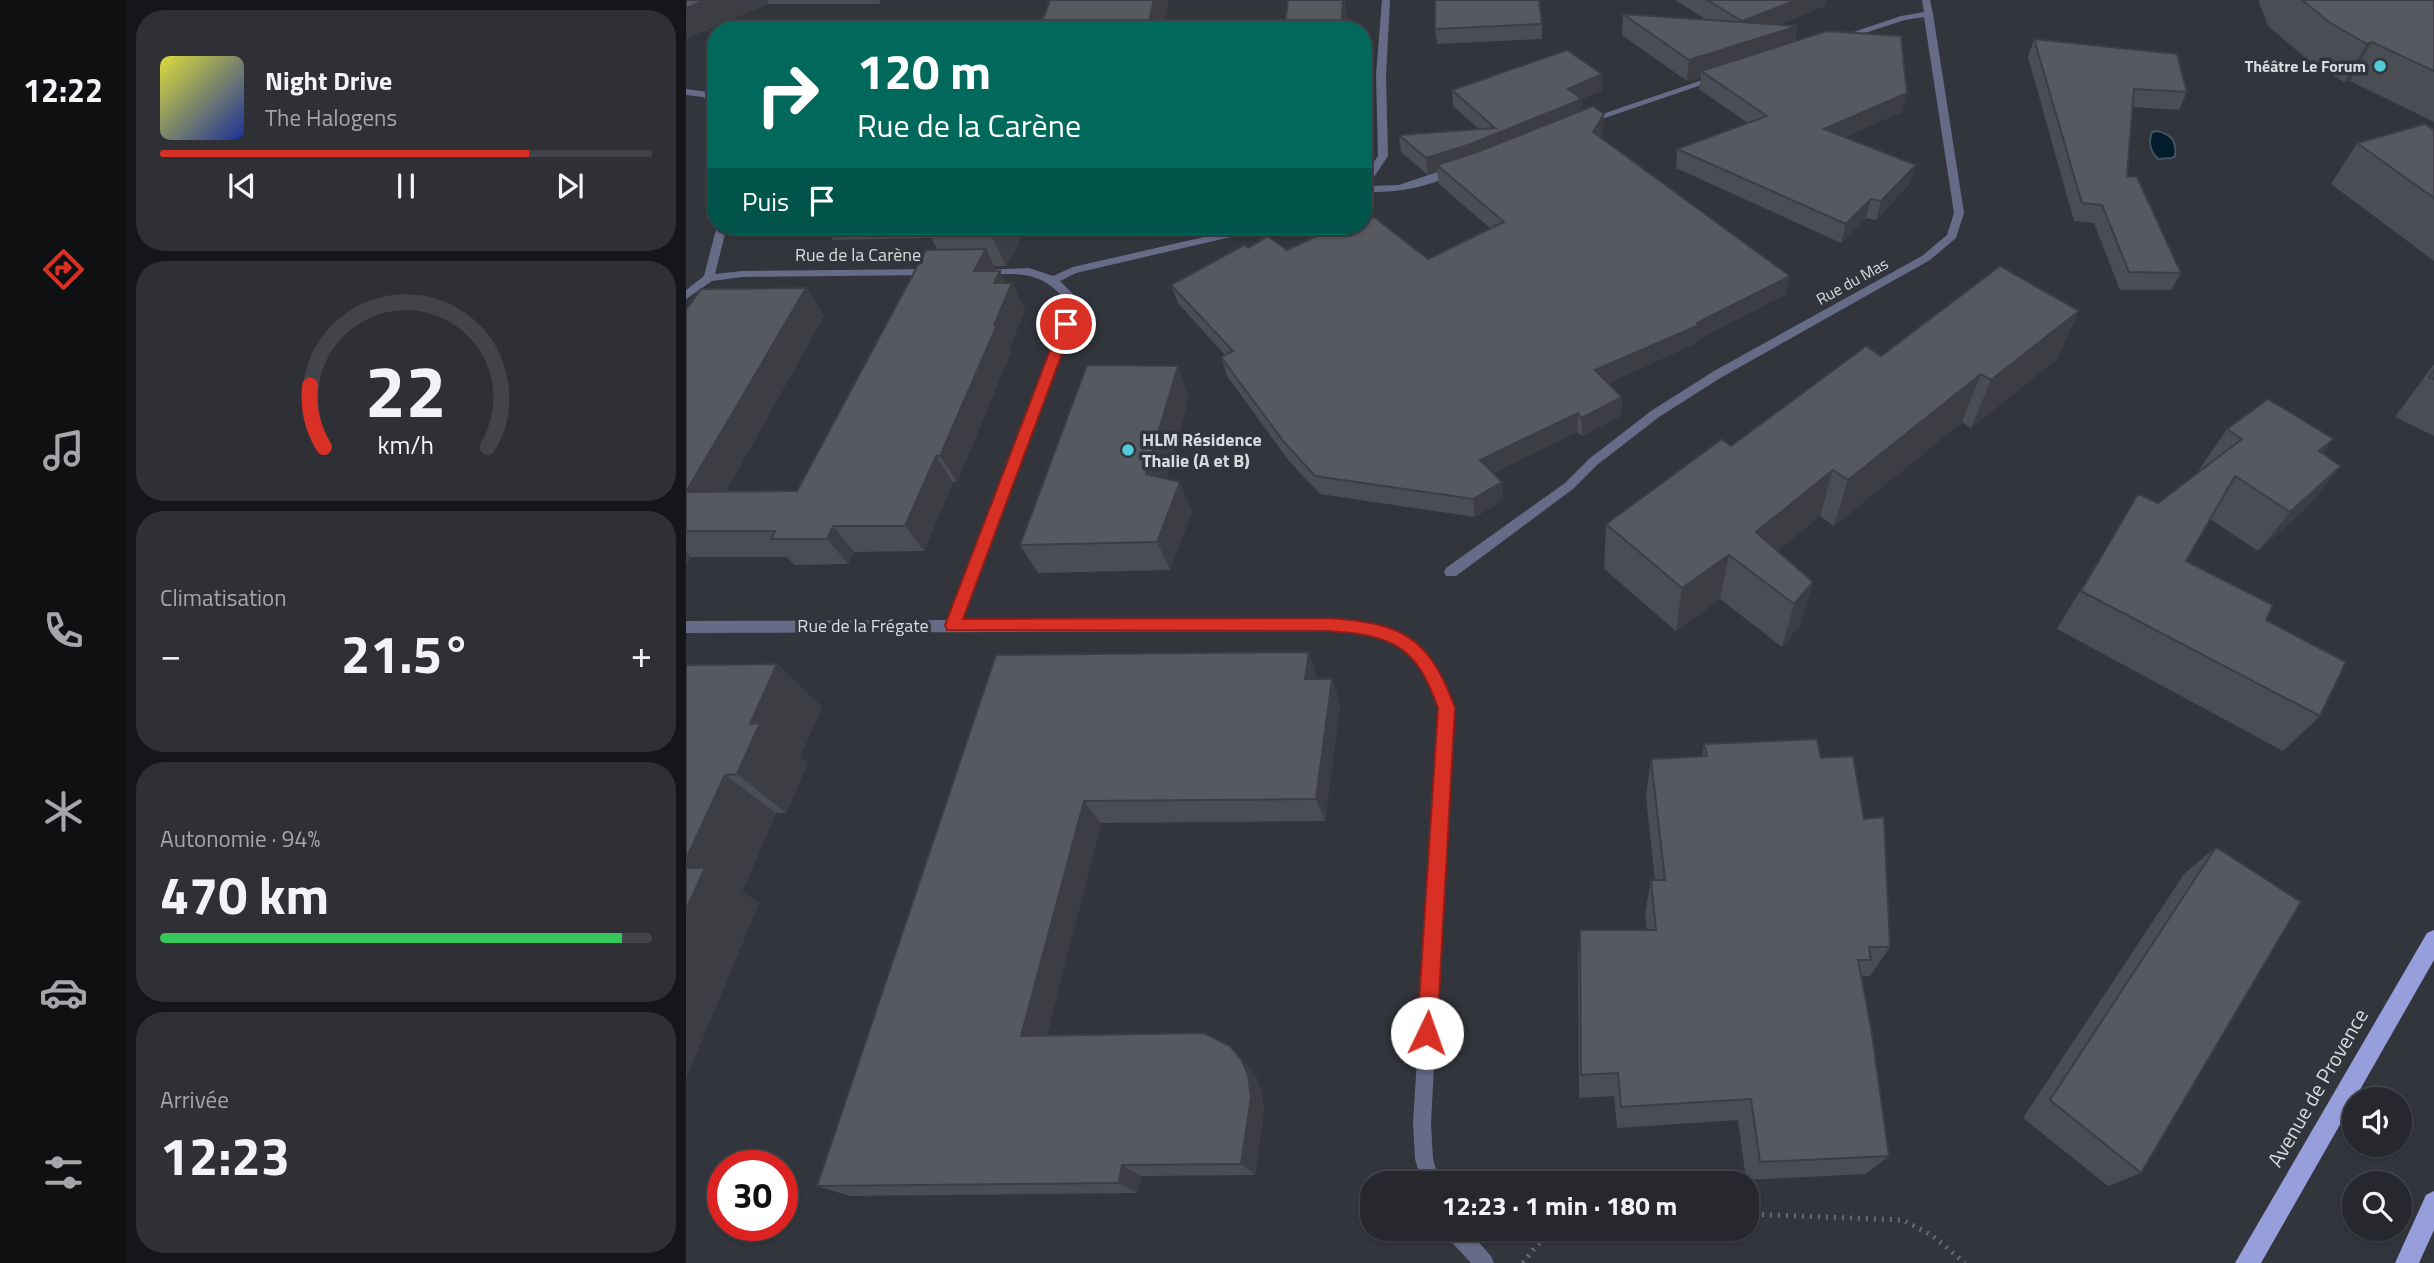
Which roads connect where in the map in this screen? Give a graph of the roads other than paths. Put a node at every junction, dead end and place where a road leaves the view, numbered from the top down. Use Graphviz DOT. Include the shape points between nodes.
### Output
graph roads {
  1 [pos="1386,0"];
  2 [pos="1926,0"];
  3 [pos="1929,14"];
  4 [pos="1825,43"];
  5 [pos="1734,73"];
  6 [pos="686,92"];
  7 [pos="707,95"];
  8 [pos="1577,124"];
  9 [pos="1464,166"];
  10 [pos="1372,176"];
  11 [pos="1372,189"];
  12 [pos="720,235"];
  13 [pos="1228,235"];
  14 [pos="943,272"];
  15 [pos="970,272"];
  16 [pos="709,278"];
  17 [pos="1055,279"];
  18 [pos="686,295"];
  19 [pos="1451,572"];
  20 [pos="953,625"];
  21 [pos="686,627"];
  22 [pos="2434,940"];
  23 [pos="1428,1171"];
  24 [pos="2434,1203"];
  25 [pos="1464,1241"];
  26 [pos="1484,1263"];
  27 [pos="2247,1263"];
  28 [pos="2407,1263"];
  1 -- 10 [label="street" via="1381,75 1383,156"];
  2 -- 3 [label="street, Rue du Mas"];
  3 -- 4 [label="street"];
  3 -- 19 [label="street, Rue du Mas" via="1959,213 1952,236 1926,258 1655,414 1569,486"];
  5 -- 8 [label="street"];
  6 -- 7 [label="street"];
  9 -- 11 [label="street" via="1414,185"];
  12 -- 16 [label="street"];
  13 -- 17 [label="street" via="1073,270"];
  14 -- 16 [label="street, Rue de la Carène"];
  15 -- 17 [label="street" via="1037,271"];
  16 -- 18 [label="street"];
  17 -- 20 [label="street" via="1068,295 1066,324"];
  20 -- 21 [label="street, Rue de la Frégate"];
  20 -- 23 [label="street, Rue de la Frégate" via="1368,627 1390,634 1424,659 1446,708 1422,1123"];
  22 -- 27 [label="main road, Avenue de Provence"];
  24 -- 28 [label="main road"];
  25 -- 26 [label="street"];
}
